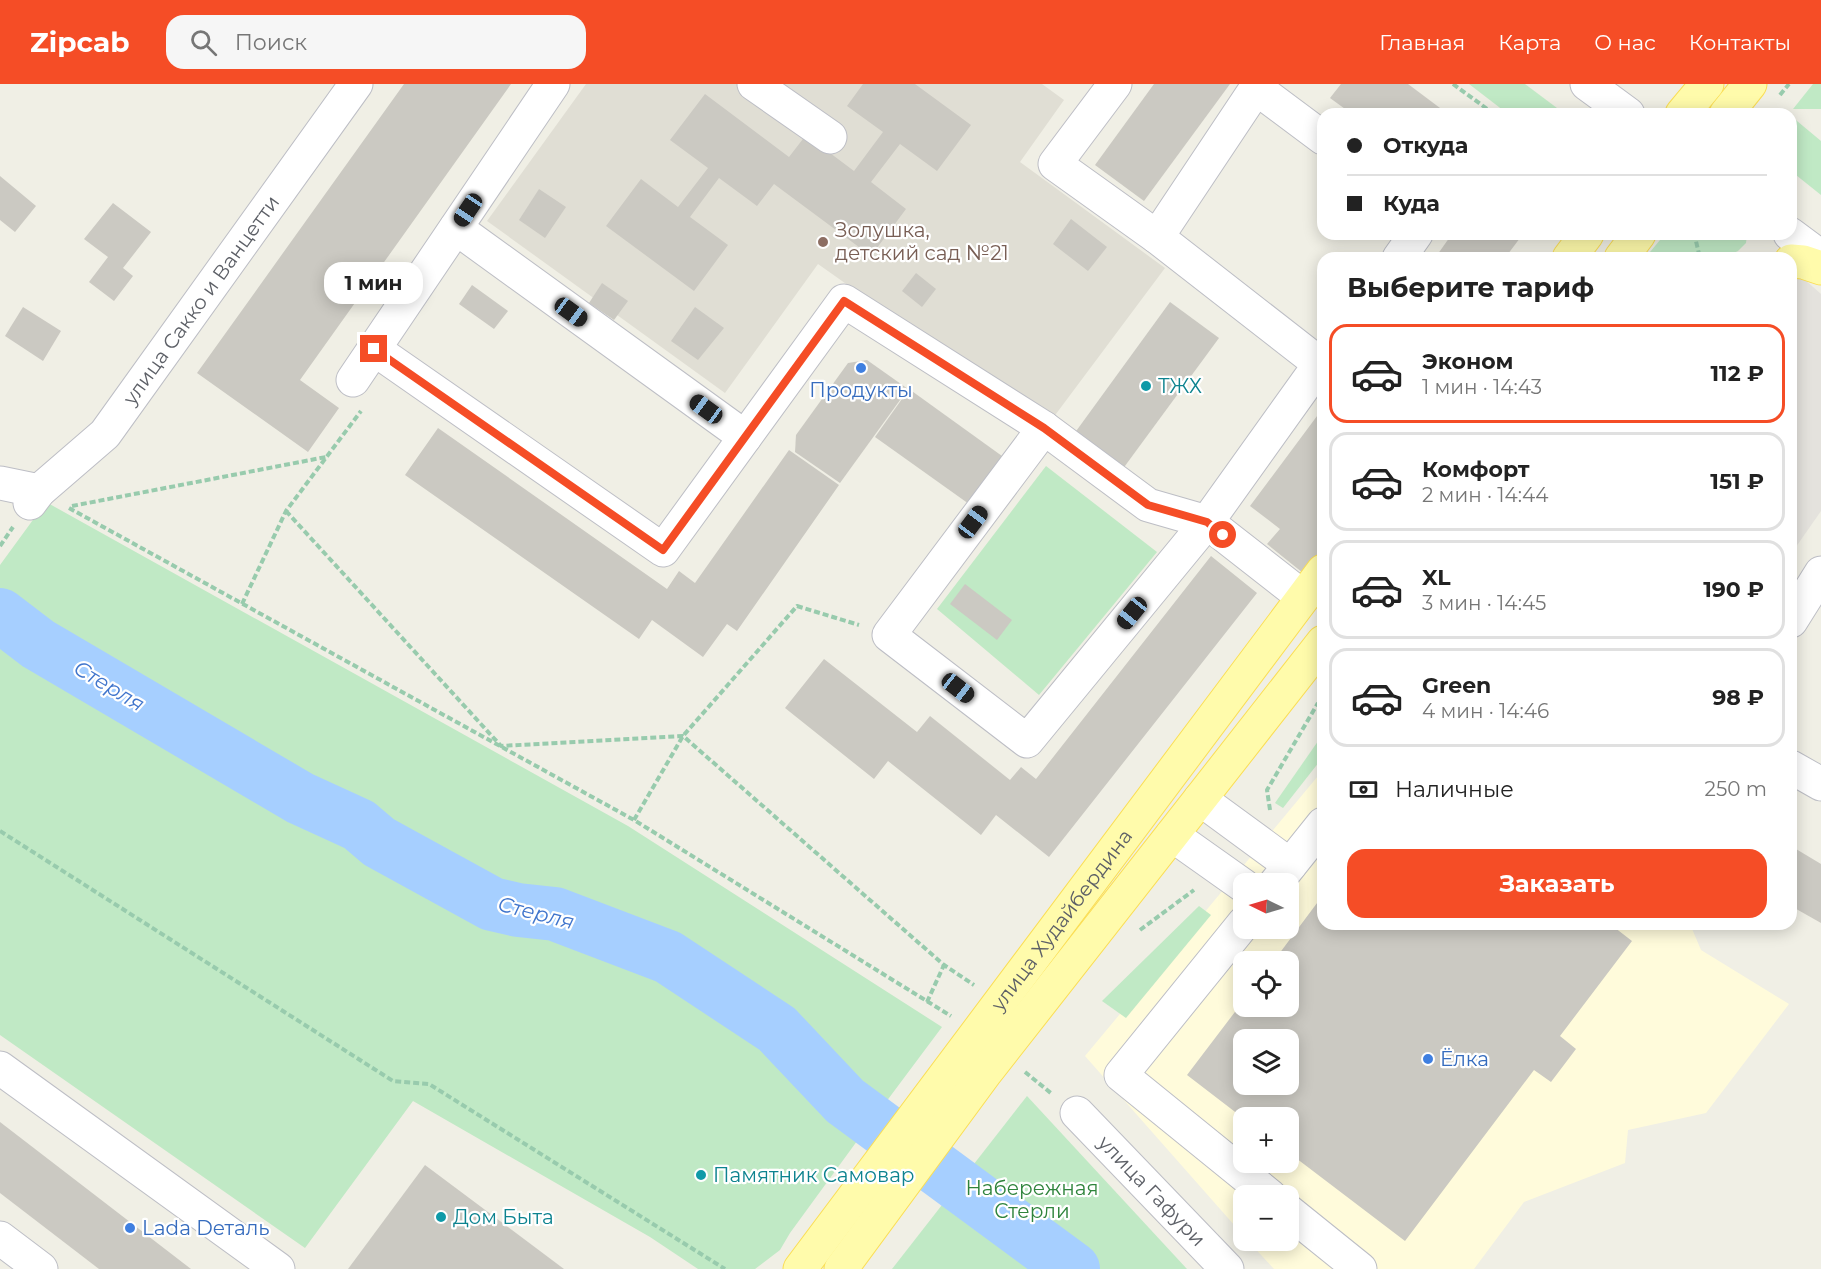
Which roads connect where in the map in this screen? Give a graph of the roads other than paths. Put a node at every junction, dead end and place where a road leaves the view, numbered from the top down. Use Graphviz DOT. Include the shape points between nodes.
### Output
graph roads {
  1 [pos="356,84"];
  2 [pos="553,84"];
  3 [pos="754,84"];
  4 [pos="1115,84"];
  5 [pos="1587,84"];
  6 [pos="1707,84"];
  7 [pos="1750,84"];
  8 [pos="1257,86"];
  9 [pos="1620,108"];
  10 [pos="1687,108"];
  11 [pos="1731,108"];
  12 [pos="1317,133"];
  13 [pos="831,137"];
  14 [pos="456,228"];
  15 [pos="1157,237"];
  16 [pos="1797,239"];
  17 [pos="1821,257"];
  18 [pos="1797,262"];
  19 [pos="1821,268"];
  20 [pos="374,349"];
  21 [pos="1317,358"];
  22 [pos="1317,369"];
  23 [pos="357,395"];
  24 [pos="1044,428"];
  25 [pos="745,437"];
  26 [pos="0,483"];
  27 [pos="1207,522"];
  28 [pos="1821,573"];
  29 [pos="1317,579"];
  30 [pos="1303,597"];
  31 [pos="1797,611"];
  32 [pos="1317,650"];
  33 [pos="1797,770"];
  34 [pos="1821,784"];
  35 [pos="1200,799"];
  36 [pos="1317,832"];
  37 [pos="1172,835"];
  38 [pos="1282,873"];
  39 [pos="1284,873"];
  40 [pos="1233,879"];
  41 [pos="1233,937"];
  42 [pos="988,1064"];
  43 [pos="0,1068"];
  44 [pos="1077,1113"];
  45 [pos="1256,1185"];
  46 [pos="1299,1220"];
  47 [pos="0,1238"];
  48 [pos="808,1258"];
  49 [pos="842,1267"];
  50 [pos="41,1269"];
  51 [pos="278,1269"];
  52 [pos="1227,1269"];
  53 [pos="1360,1269"];
  1 -- 26 [label="street, улица Сакко и Ванцетти" via="105,434 35,497"];
  2 -- 14 [label="street"];
  3 -- 13 [label="street"];
  4 -- 15 [label="street" via="1055,164"];
  5 -- 9 [label="street"];
  6 -- 10 [label="main road"];
  7 -- 11 [label="main road"];
  8 -- 12 [label="street"];
  8 -- 15 [label="street"];
  14 -- 20 [label="street"];
  14 -- 25 [label="street"];
  15 -- 21 [label="street"];
  16 -- 17 [label="street"];
  18 -- 19 [label="main road"];
  20 -- 23 [label="street"];
  20 -- 25 [label="street" via="663,550"];
  22 -- 27 [label="street"];
  24 -- 25 [label="street" via="844,301"];
  24 -- 27 [label="street" via="1148,505"];
  24 -- 27 [label="street" via="889,635 1027,741"];
  27 -- 30 [label="street"];
  28 -- 31 [label="street"];
  29 -- 30 [label="main road, улица Худайбердина"];
  30 -- 42 [label="main road, улица Худайбердина"];
  32 -- 35 [label="main road, улица Худайбердина"];
  33 -- 34 [label="street"];
  35 -- 37 [label="main road, улица Худайбердина"];
  35 -- 38 [label="street" via="1255,840"];
  36 -- 39 [label="street"];
  37 -- 40 [label="street"];
  37 -- 42 [label="main road, улица Худайбердина"];
  41 -- 45 [label="street" via="1121,1075"];
  42 -- 48 [label="main road, улица Худайбердина"];
  42 -- 49 [label="main road, улица Худайбердина"];
  43 -- 51 [label="street"];
  44 -- 52 [label="street, улица Гафури"];
  46 -- 53 [label="street"];
  47 -- 50 [label="street"];
}
